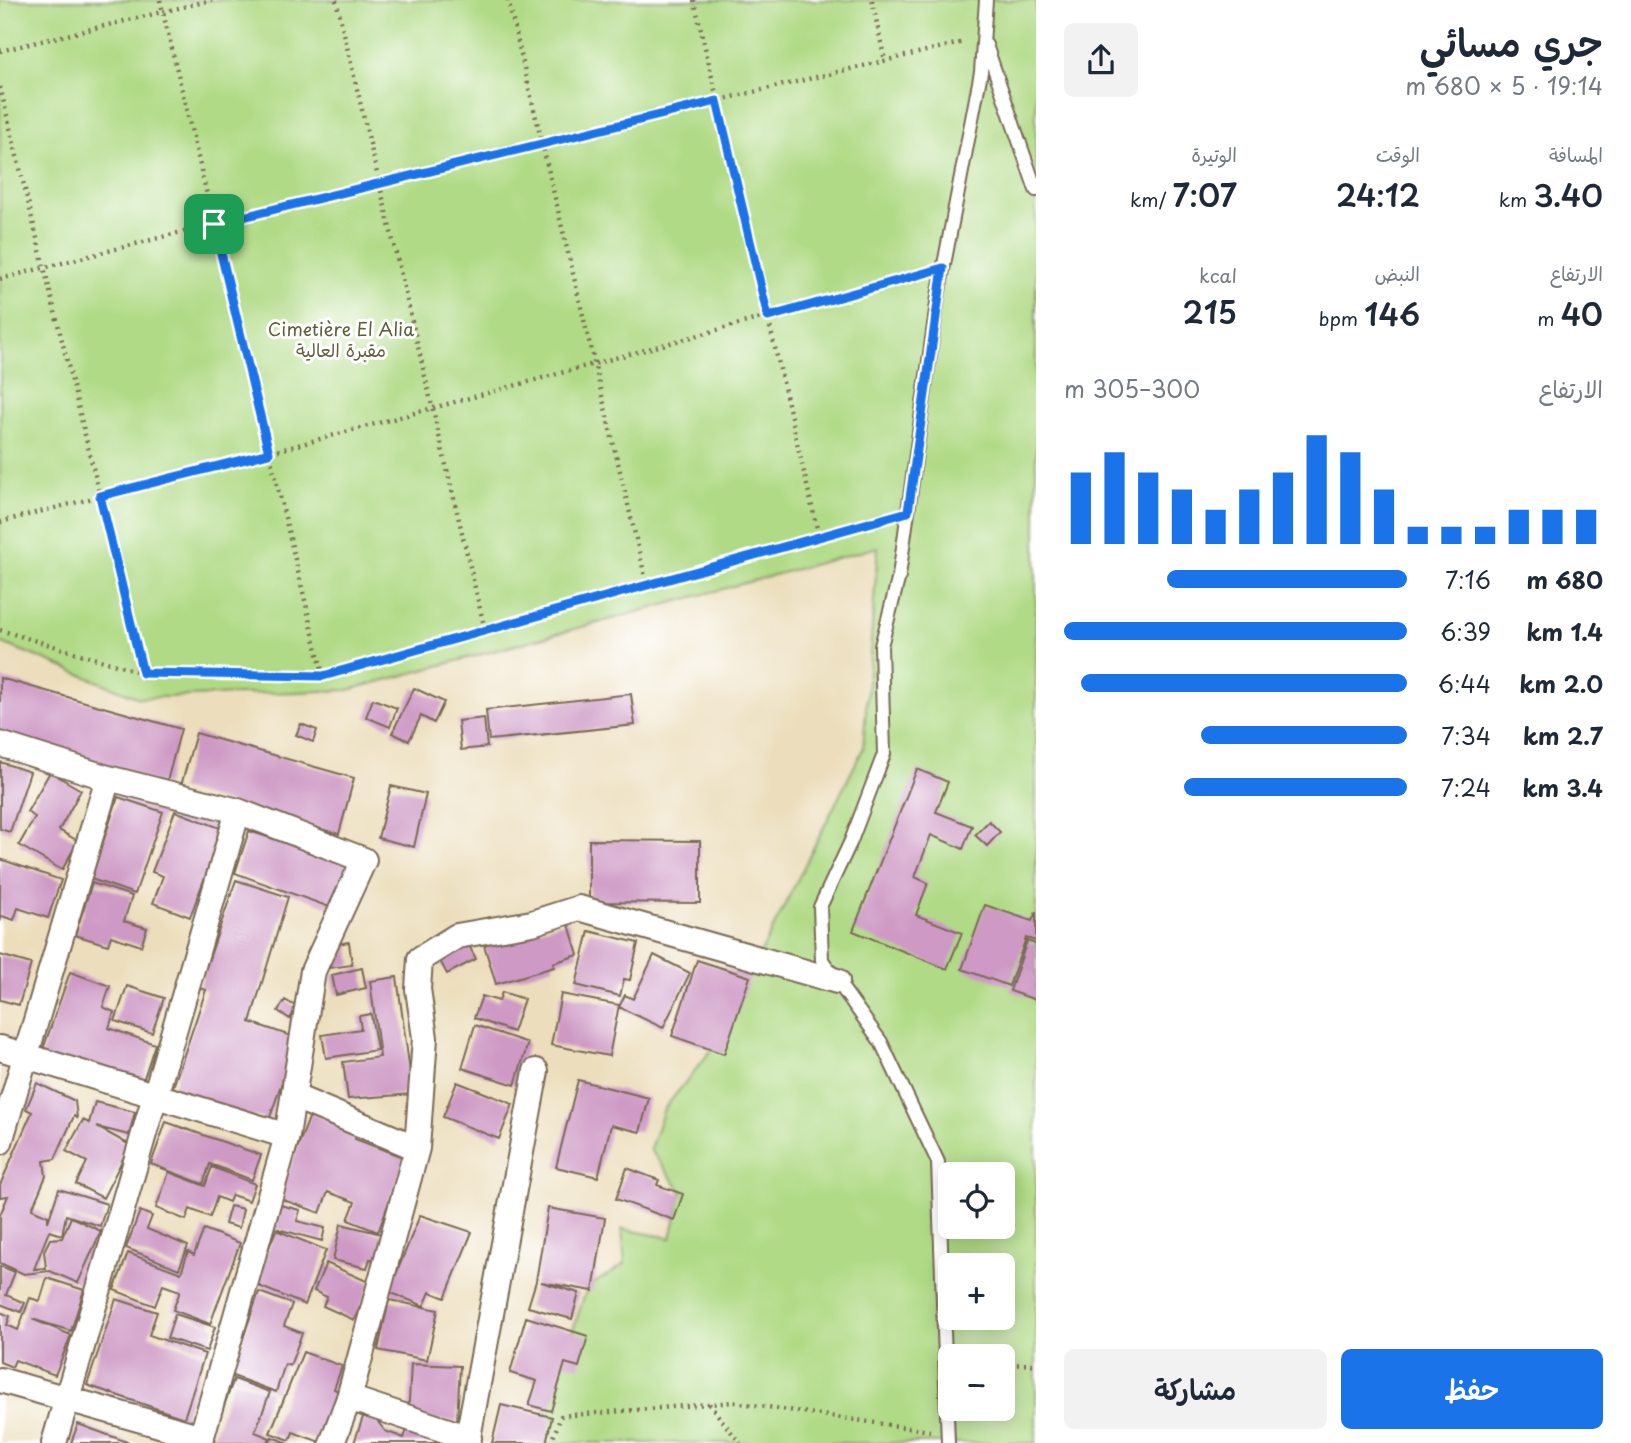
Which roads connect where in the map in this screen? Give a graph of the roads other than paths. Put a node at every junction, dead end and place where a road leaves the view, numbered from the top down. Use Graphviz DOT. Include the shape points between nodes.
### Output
graph roads {
  1 [pos="986,0"];
  2 [pos="983,38"];
  3 [pos="1036,190"];
  4 [pos="0,744"];
  5 [pos="107,778"];
  6 [pos="238,811"];
  7 [pos="837,981"];
  8 [pos="0,1048"];
  9 [pos="26,1055"];
  10 [pos="536,1071"];
  11 [pos="155,1094"];
  12 [pos="295,1097"];
  13 [pos="288,1136"];
  14 [pos="0,1142"];
  15 [pos="417,1148"];
  16 [pos="0,1380"];
  17 [pos="349,1398"];
  18 [pos="66,1399"];
  19 [pos="948,1438"];
  20 [pos="201,1440"];
  21 [pos="468,1441"];
  22 [pos="54,1443"];
  23 [pos="332,1443"];
  1 -- 2 [label="lane"];
  2 -- 3 [label="lane"];
  2 -- 7 [label="lane" via="981,72 943,268 899,576 881,646 884,754 820,907 822,960"];
  4 -- 5 [label="street"];
  5 -- 6 [label="street"];
  5 -- 9 [label="street"];
  6 -- 11 [label="street"];
  6 -- 12 [label="street" via="365,860 313,971"];
  7 -- 15 [label="street" via="579,908 532,923 457,936 420,960 418,989 425,1038"];
  7 -- 19 [label="lane" via="881,1042 938,1162"];
  8 -- 9 [label="street"];
  9 -- 11 [label="street"];
  9 -- 14 [label="street"];
  10 -- 21 [label="street"];
  11 -- 13 [label="street"];
  11 -- 18 [label="street"];
  12 -- 13 [label="street"];
  12 -- 15 [label="street"];
  13 -- 20 [label="street"];
  15 -- 17 [label="street"];
  16 -- 18 [label="street"];
  17 -- 21 [label="street"];
  17 -- 23 [label="street"];
  18 -- 20 [label="street"];
  18 -- 22 [label="street"];
}
